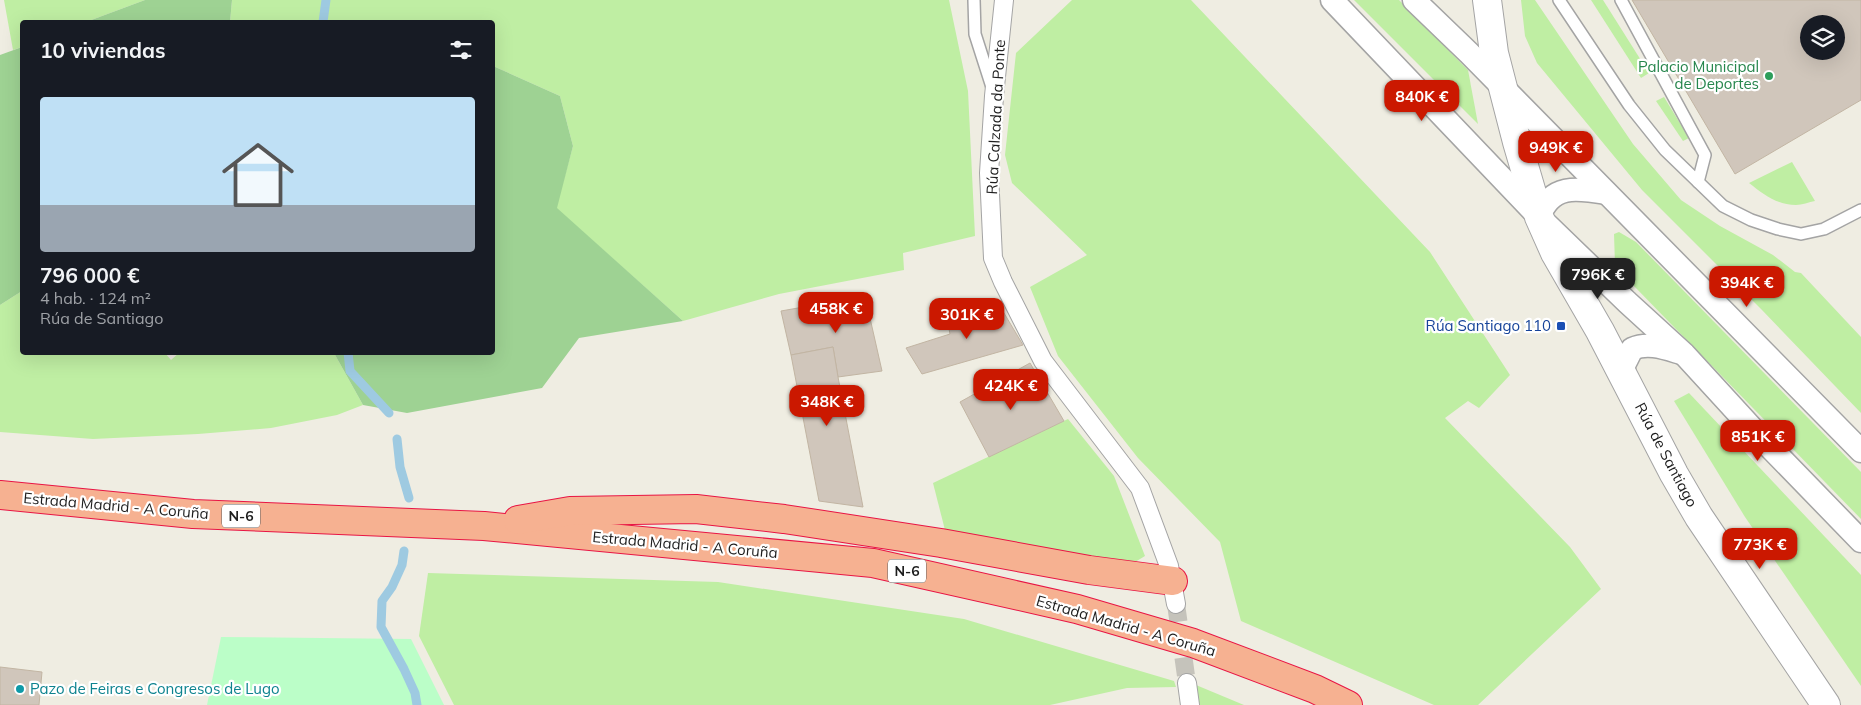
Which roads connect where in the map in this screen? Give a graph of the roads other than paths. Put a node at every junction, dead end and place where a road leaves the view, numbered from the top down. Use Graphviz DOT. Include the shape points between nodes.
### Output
graph roads {
  1 [pos="974,0"];
  2 [pos="1004,0"];
  3 [pos="1332,0"];
  4 [pos="1414,0"];
  5 [pos="1487,0"];
  6 [pos="1559,0"];
  7 [pos="1621,0"];
  8 [pos="1502,87"];
  9 [pos="994,96"];
  10 [pos="1698,182"];
  11 [pos="1606,193"];
  12 [pos="1861,210"];
  13 [pos="1539,217"];
  14 [pos="1684,354"];
  15 [pos="1624,379"];
  16 [pos="1861,451"];
  17 [pos="0,494"];
  18 [pos="484,526"];
  19 [pos="1861,541"];
  20 [pos="1174,592"];
  21 [pos="1187,683"];
  22 [pos="1321,697"];
  23 [pos="1190,705"];
  24 [pos="1348,705"];
  25 [pos="1826,705"];
  1 -- 9 [label="lane" via="975,34"];
  2 -- 9 [label="street, Rúa Calzada da Ponte"];
  3 -- 13 [label="street"];
  4 -- 8 [label="street"];
  5 -- 8 [label="street, Rúa de Santiago"];
  6 -- 10 [label="lane" via="1630,105 1666,150"];
  7 -- 10 [label="lane" via="1705,155"];
  8 -- 11 [label="street"];
  8 -- 13 [label="street, Rúa de Santiago"];
  9 -- 20 [label="street, Rúa Calzada da Ponte" via="990,173 993,258 1043,361 1140,488 1170,566"];
  10 -- 12 [label="lane" via="1723,206 1751,220 1801,234 1824,229"];
  11 -- 13 [label="street" via="1576,189 1561,191 1544,204"];
  11 -- 16 [label="street"];
  13 -- 14 [label="street"];
  13 -- 15 [label="street, Rúa de Santiago" via="1555,253"];
  14 -- 15 [label="street" via="1641,345 1627,356"];
  14 -- 19 [label="street"];
  15 -- 25 [label="street, Rúa de Santiago" via="1699,517"];
  17 -- 18 [label="highway, Estrada Madrid - A Coruña / N-6" via="193,514"];
  18 -- 20 [label="highway" via="570,511 696,509 940,543 1089,570"];
  18 -- 22 [label="highway, Estrada Madrid - A Coruña / N-6" via="873,563 1077,609 1193,643"];
  21 -- 23 [label="street"];
  22 -- 24 [label="highway, Estrada Madrid - A Coruña / N-6"];
}
